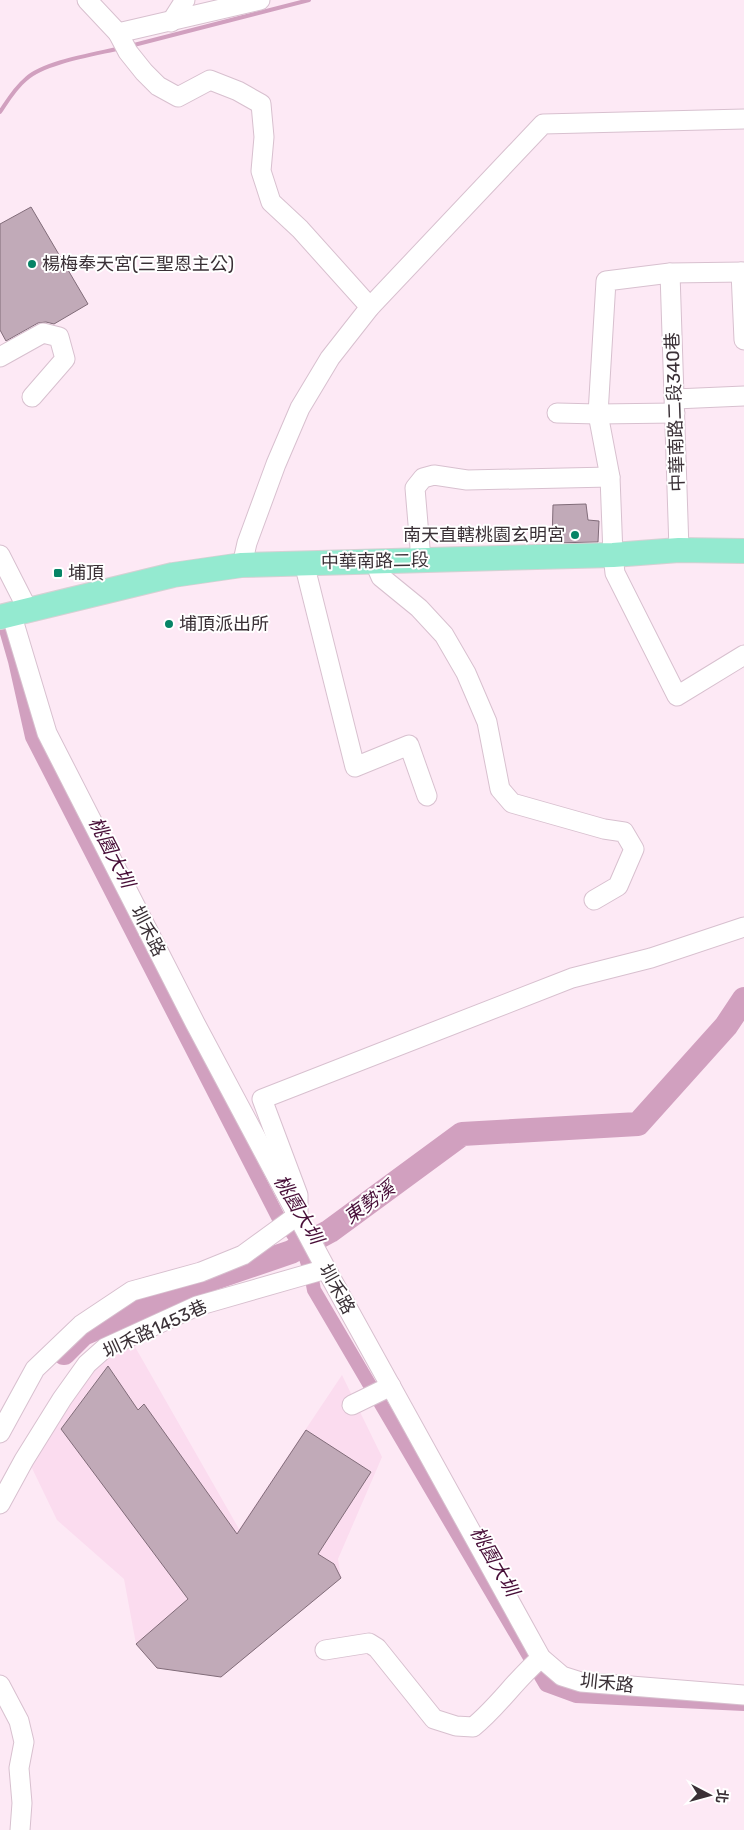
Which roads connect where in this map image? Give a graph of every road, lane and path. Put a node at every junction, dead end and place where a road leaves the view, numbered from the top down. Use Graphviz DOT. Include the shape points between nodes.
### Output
graph roads {
  1 [pos="87,0"];
  2 [pos="185,0"];
  3 [pos="260,0"];
  4 [pos="171,22"];
  5 [pos="118,34"];
  6 [pos="744,119"];
  7 [pos="742,272"];
  8 [pos="670,274"];
  9 [pos="370,307"];
  10 [pos="744,340"];
  11 [pos="0,357"];
  12 [pos="744,396"];
  13 [pos="32,397"];
  14 [pos="675,406"];
  15 [pos="557,413"];
  16 [pos="598,414"];
  17 [pos="610,477"];
  18 [pos="679,550"];
  19 [pos="744,550"];
  20 [pos="0,555"];
  21 [pos="613,556"];
  22 [pos="421,560"];
  23 [pos="374,561"];
  24 [pos="304,563"];
  25 [pos="242,565"];
  26 [pos="13,613"];
  27 [pos="744,654"];
  28 [pos="427,796"];
  29 [pos="594,900"];
  30 [pos="744,927"];
  31 [pos="291,1222"];
  32 [pos="317,1269"];
  33 [pos="391,1386"];
  34 [pos="352,1405"];
  35 [pos="0,1433"];
  36 [pos="0,1504"];
  37 [pos="325,1650"];
  38 [pos="536,1662"];
  39 [pos="0,1685"];
  40 [pos="744,1695"];
  41 [pos="20,1830"];
  1 -- 5 [label="street"];
  2 -- 4 [label="street"];
  3 -- 4 [label="street"];
  4 -- 5 [label="street"];
  5 -- 9 [label="street" via="144,72 158,86 178,97 210,80 261,104 264,138 261,171 271,202 300,229"];
  6 -- 9 [label="street" via="543,124"];
  7 -- 8 [label="street"];
  7 -- 10 [label="street"];
  8 -- 14 [label="street, 中華南路二段340巷"];
  8 -- 16 [label="street" via="606,282"];
  9 -- 25 [label="street" via="330,358 300,408 276,464"];
  11 -- 13 [label="street" via="43,333 58,336 65,359"];
  12 -- 14 [label="street"];
  14 -- 16 [label="street"];
  14 -- 18 [label="street, 中華南路二段340巷"];
  15 -- 16 [label="street"];
  16 -- 17 [label="street"];
  17 -- 21 [label="street"];
  17 -- 22 [label="street" via="467,480 434,475 423,478 415,488"];
  18 -- 19 [label="main road, 中華南路二段"];
  18 -- 21 [label="main road, 中華南路二段"];
  20 -- 26 [label="street, 圳禾路"];
  21 -- 22 [label="main road, 中華南路二段"];
  21 -- 27 [label="street" via="615,573 677,696"];
  22 -- 23 [label="main road, 中華南路二段"];
  23 -- 24 [label="main road, 中華南路二段"];
  23 -- 29 [label="street" via="381,577 419,608 444,635 466,673 487,722 500,789 512,803 624,832 634,848 618,886"];
  24 -- 25 [label="main road, 中華南路二段"];
  24 -- 28 [label="street" via="355,767 409,745"];
  25 -- 26 [label="main road, 中華南路二段" via="173,575"];
  26 -- 31 [label="street, 圳禾路" via="47,733 195,1023"];
  30 -- 31 [label="street" via="651,958 572,978 262,1099 298,1195"];
  31 -- 32 [label="street, 圳禾路"];
  31 -- 35 [label="street" via="243,1255 210,1269 132,1290 81,1325 35,1369"];
  32 -- 33 [label="street, 圳禾路"];
  32 -- 36 [label="street, 圳禾路1453巷" via="197,1306 105,1348 87,1364 62,1399"];
  33 -- 34 [label="street"];
  33 -- 38 [label="street, 圳禾路"];
  37 -- 38 [label="street" via="369,1643 434,1719 473,1727"];
  38 -- 40 [label="street, 圳禾路" via="581,1682"];
  39 -- 41 [label="street" via="19,1721 24,1742 19,1768"];
}
